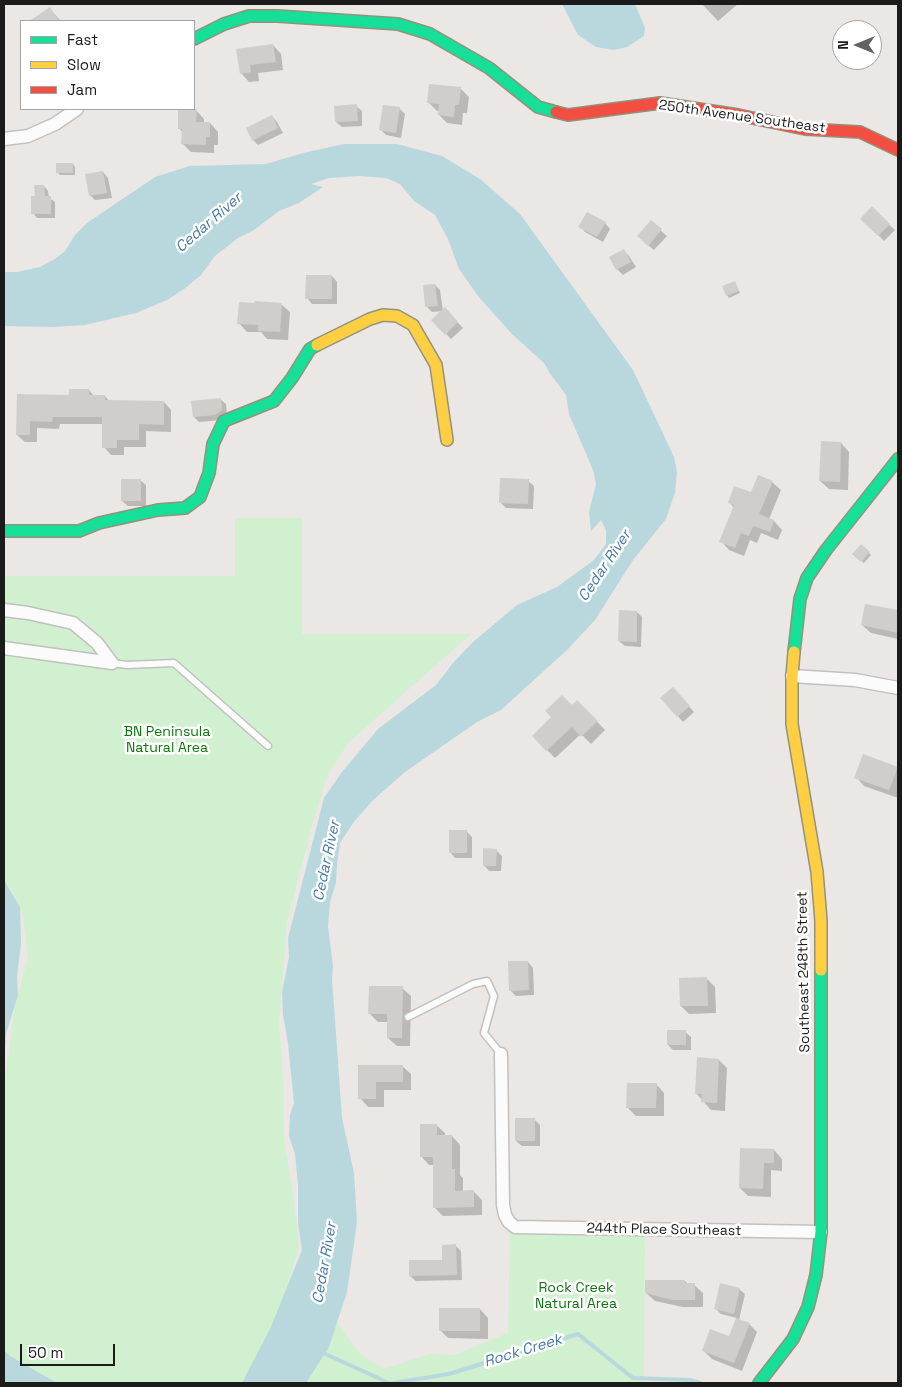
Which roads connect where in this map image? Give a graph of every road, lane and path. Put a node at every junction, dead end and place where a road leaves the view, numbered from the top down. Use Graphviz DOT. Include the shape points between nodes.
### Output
graph roads {
  1 [pos="195,38"];
  2 [pos="76,110"];
  3 [pos="4,139"];
  4 [pos="898,150"];
  5 [pos="447,440"];
  6 [pos="898,459"];
  7 [pos="4,531"];
  8 [pos="4,610"];
  9 [pos="4,648"];
  10 [pos="112,663"];
  11 [pos="792,676"];
  12 [pos="898,688"];
  13 [pos="268,746"];
  14 [pos="408,1017"];
  15 [pos="501,1054"];
  16 [pos="820,1232"];
  17 [pos="759,1383"];
  1 -- 4 [label="street, 250th Avenue Southeast" via="249,16 398,24 430,34 490,68 538,107 568,115 660,103 805,128 860,132"];
  2 -- 3 [label="street" via="28,136"];
  5 -- 7 [label="street" via="436,365 413,325 397,316 383,315 310,348 274,401 224,422 213,444 209,473 200,497 185,508 158,510 99,523 79,531"];
  6 -- 11 [label="street, Southeast 248th Street" via="807,578 800,599"];
  8 -- 10 [label="street" via="73,623 97,644"];
  9 -- 10 [label="street"];
  10 -- 13 [label="lane" via="174,662"];
  11 -- 12 [label="street" via="855,680"];
  11 -- 16 [label="street, Southeast 248th Street" via="792,724 816,872 820,921"];
  14 -- 15 [label="lane" via="473,984 487,981 494,996 484,1033"];
  15 -- 16 [label="street, 244th Place Southeast" via="503,1206 509,1222 515,1226"];
  16 -- 17 [label="street, Southeast 248th Street" via="816,1275 808,1308 793,1339"];
}
